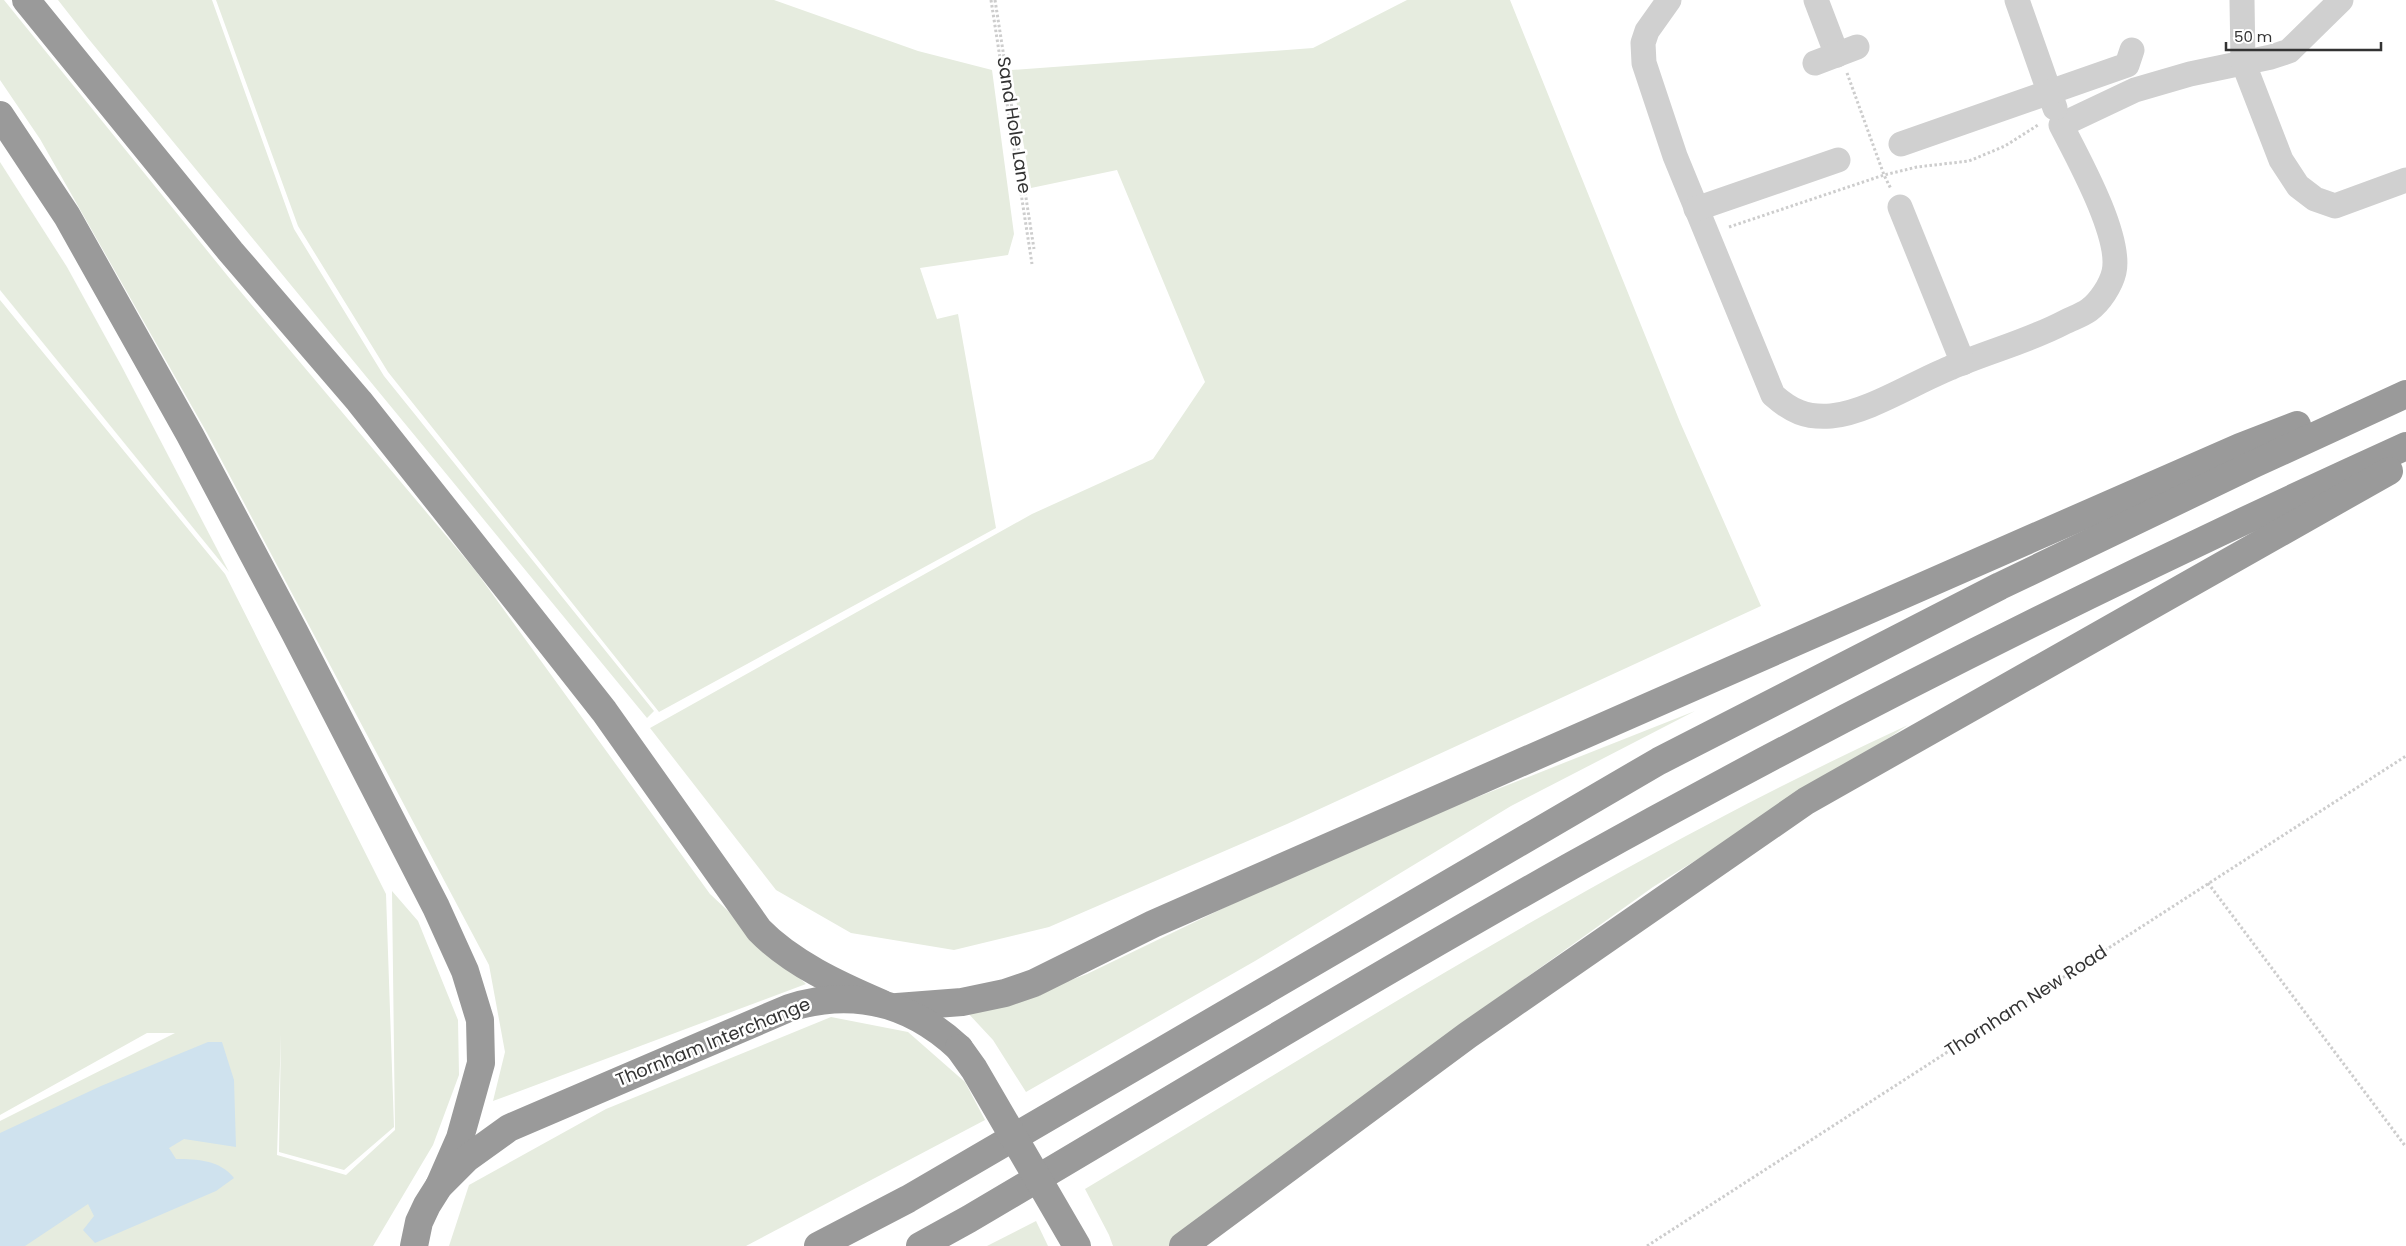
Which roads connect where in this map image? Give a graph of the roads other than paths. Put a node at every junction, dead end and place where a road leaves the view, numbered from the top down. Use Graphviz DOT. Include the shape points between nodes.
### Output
graph roads {
  1 [pos="26,0"];
  2 [pos="1669,0"];
  3 [pos="1816,0"];
  4 [pos="2017,0"];
  5 [pos="2242,0"];
  6 [pos="2341,0"];
  7 [pos="2132,50"];
  8 [pos="1837,55"];
  9 [pos="2243,62"];
  10 [pos="2049,93"];
  11 [pos="0,115"];
  12 [pos="2061,125"];
  13 [pos="1901,144"];
  14 [pos="1838,160"];
  15 [pos="2406,180"];
  16 [pos="1900,207"];
  17 [pos="1696,209"];
  18 [pos="1963,363"];
  19 [pos="2406,382"];
  20 [pos="2406,394"];
  21 [pos="2406,446"];
  22 [pos="2406,462"];
  23 [pos="889,1005"];
  24 [pos="439,1186"];
  25 [pos="417,1234"];
  26 [pos="401,1246"];
  27 [pos="818,1246"];
  28 [pos="920,1246"];
  29 [pos="1077,1246"];
  30 [pos="1182,1246"];
  1 -- 23 [label="highway" via="231,252 359,401 604,711 759,930 791,956 836,982"];
  2 -- 17 [label="street" via="1648,31 1643,44 1644,63"];
  3 -- 8 [label="street"];
  4 -- 10 [label="street"];
  5 -- 9 [label="street"];
  6 -- 9 [label="street" via="2289,51"];
  7 -- 10 [label="street" via="2127,65"];
  9 -- 12 [label="street" via="2135,90"];
  9 -- 15 [label="street" via="2281,160 2298,186 2315,199 2335,206"];
  10 -- 12 [label="street"];
  10 -- 13 [label="street"];
  11 -- 24 [label="highway" via="67,216 190,435 436,907 465,971 480,1020 481,1063 460,1138"];
  12 -- 18 [label="street" via="2081,162 2104,218 2116,254 2114,273 2106,290 2089,310 2034,338"];
  14 -- 17 [label="street"];
  16 -- 18 [label="street"];
  17 -- 18 [label="street" via="1773,395 1788,409 1808,415 1832,416 1862,408"];
  19 -- 23 [label="highway" via="2240,448 1153,924 1034,983 984,998"];
  20 -- 27 [label="highway" via="2000,586 1659,761 908,1199"];
  21 -- 28 [label="highway" via="2093,594 1751,768 1423,950"];
  22 -- 30 [label="highway" via="1806,801 1468,1035"];
  23 -- 24 [label="highway, Thornham Interchange" via="837,999 789,1008 510,1128 466,1158"];
  23 -- 29 [label="highway, Thornham Interchange, bridge" via="937,1029 959,1048"];
  24 -- 25 [label="highway, Thornham Interchange" via="426,1205"];
  25 -- 26 [label="highway, Thornham Interchange"];
}
